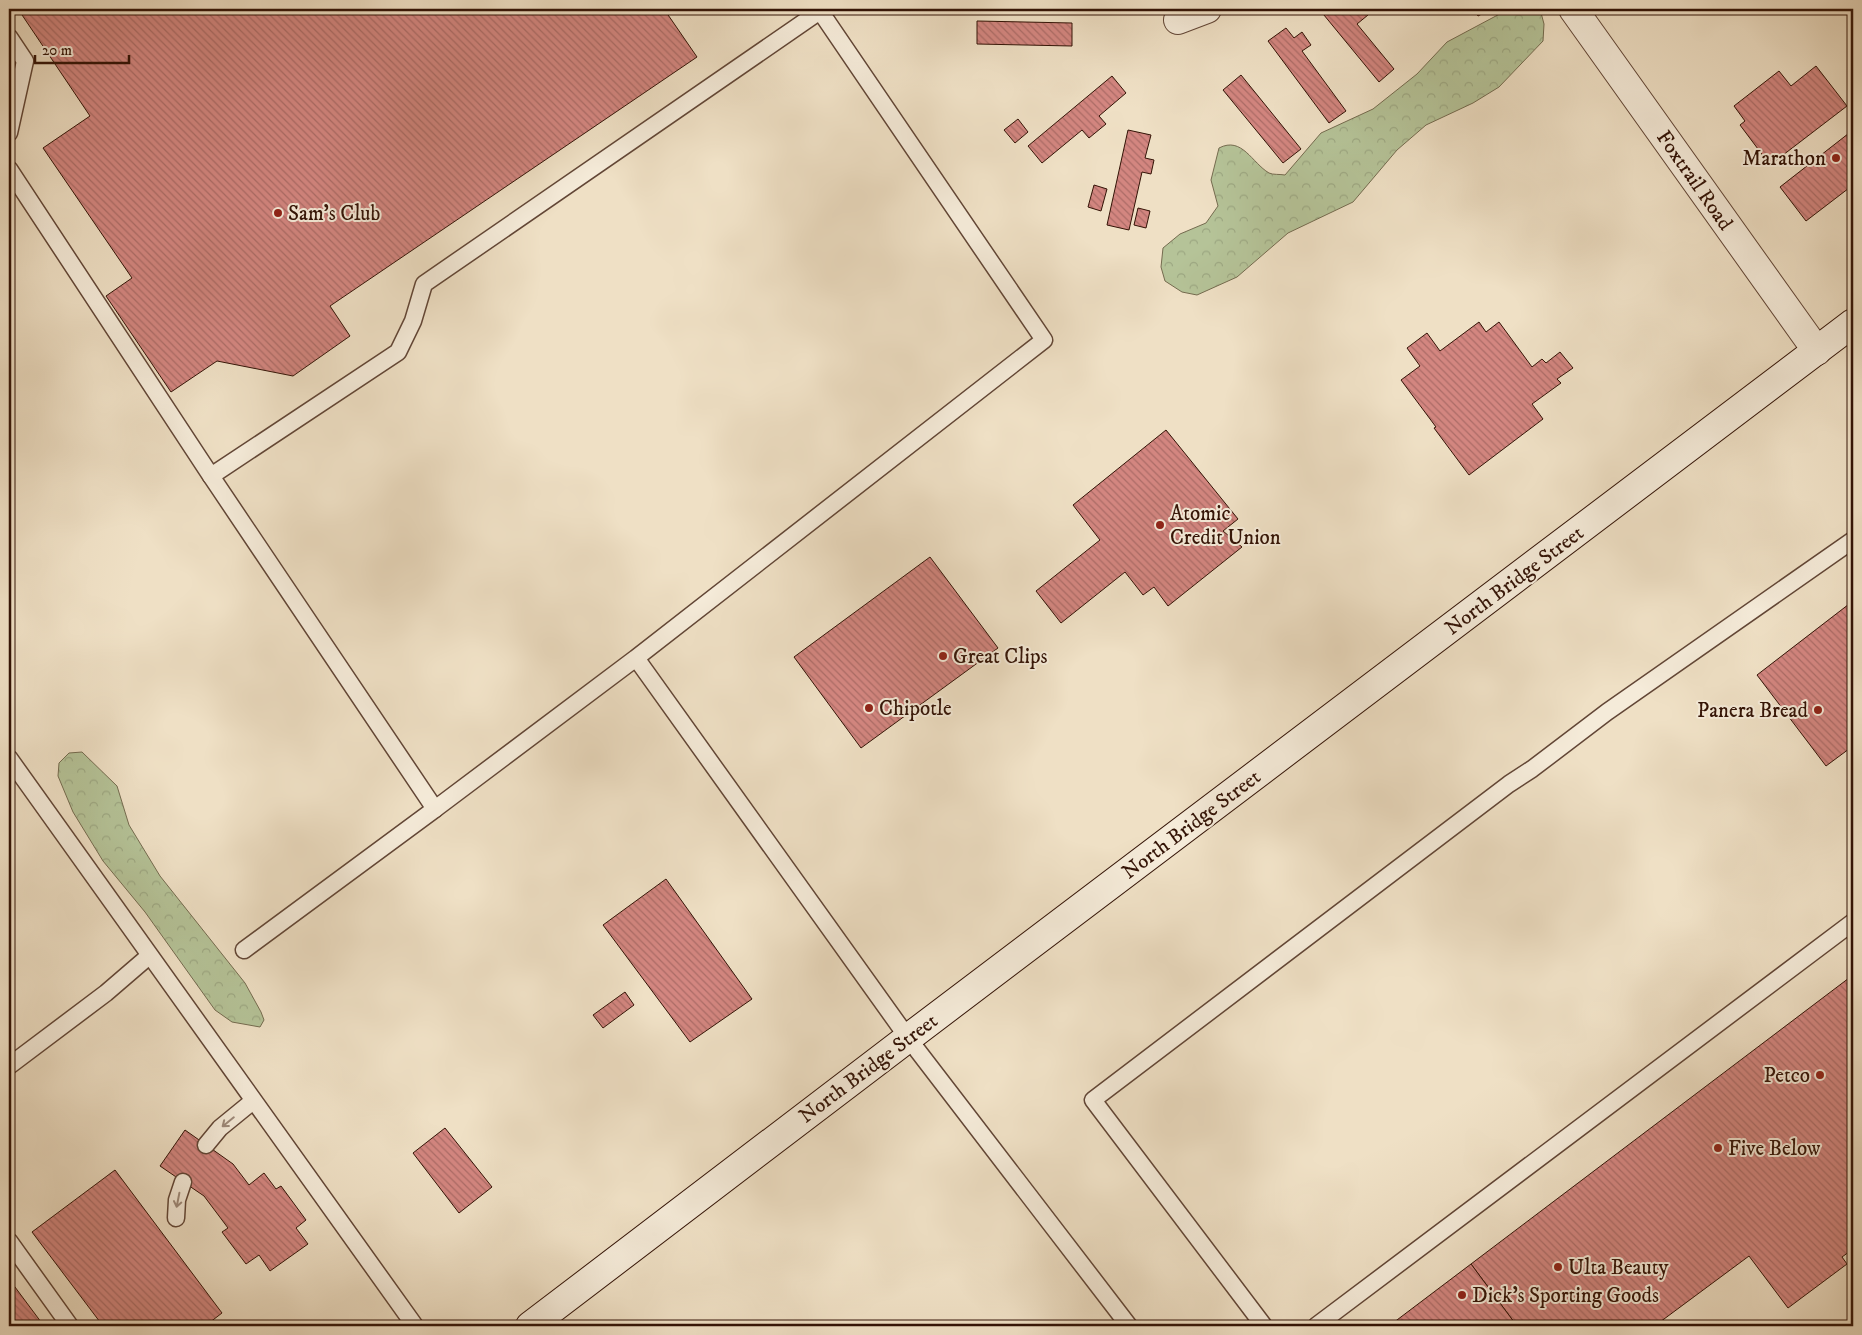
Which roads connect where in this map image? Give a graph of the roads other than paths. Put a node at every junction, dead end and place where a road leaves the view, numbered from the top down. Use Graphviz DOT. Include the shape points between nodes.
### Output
graph roads {
  1 [pos="1207,9"];
  2 [pos="1573,9"];
  3 [pos="820,10"];
  4 [pos="1178,20"];
  5 [pos="9,37"];
  6 [pos="9,133"];
  7 [pos="9,169"];
  8 [pos="1853,323"];
  9 [pos="1817,351"];
  10 [pos="211,476"];
  11 [pos="1851,546"];
  12 [pos="636,658"];
  13 [pos="9,758"];
  14 [pos="434,809"];
  15 [pos="1853,922"];
  16 [pos="244,950"];
  17 [pos="149,956"];
  18 [pos="908,1038"];
  19 [pos="9,1066"];
  20 [pos="253,1101"];
  21 [pos="206,1145"];
  22 [pos="184,1182"];
  23 [pos="176,1218"];
  24 [pos="9,1241"];
  25 [pos="70,1326"];
  26 [pos="415,1326"];
  27 [pos="530,1326"];
  28 [pos="1130,1326"];
  29 [pos="1264,1326"];
  30 [pos="1316,1326"];
  1 -- 4 [label="main road"];
  2 -- 9 [label="main road, Foxtrail Road"];
  3 -- 10 [label="lane" via="424,284 413,321 398,352"];
  3 -- 12 [label="lane" via="1044,340"];
  5 -- 6 [label="lane" via="25,61"];
  7 -- 10 [label="lane"];
  8 -- 9 [label="main road, North Bridge Street"];
  9 -- 18 [label="main road, North Bridge Street"];
  10 -- 14 [label="lane"];
  11 -- 29 [label="lane" via="1607,712 1093,1100"];
  12 -- 14 [label="lane"];
  12 -- 18 [label="lane"];
  13 -- 17 [label="lane"];
  14 -- 16 [label="lane"];
  15 -- 30 [label="lane"];
  17 -- 19 [label="lane" via="106,993"];
  17 -- 20 [label="lane"];
  18 -- 27 [label="main road, North Bridge Street"];
  18 -- 28 [label="lane"];
  20 -- 21 [label="lane, one-way" via="220,1128"];
  20 -- 26 [label="lane"];
  22 -- 23 [label="lane, one-way" via="177,1200"];
  24 -- 25 [label="lane"];
}
